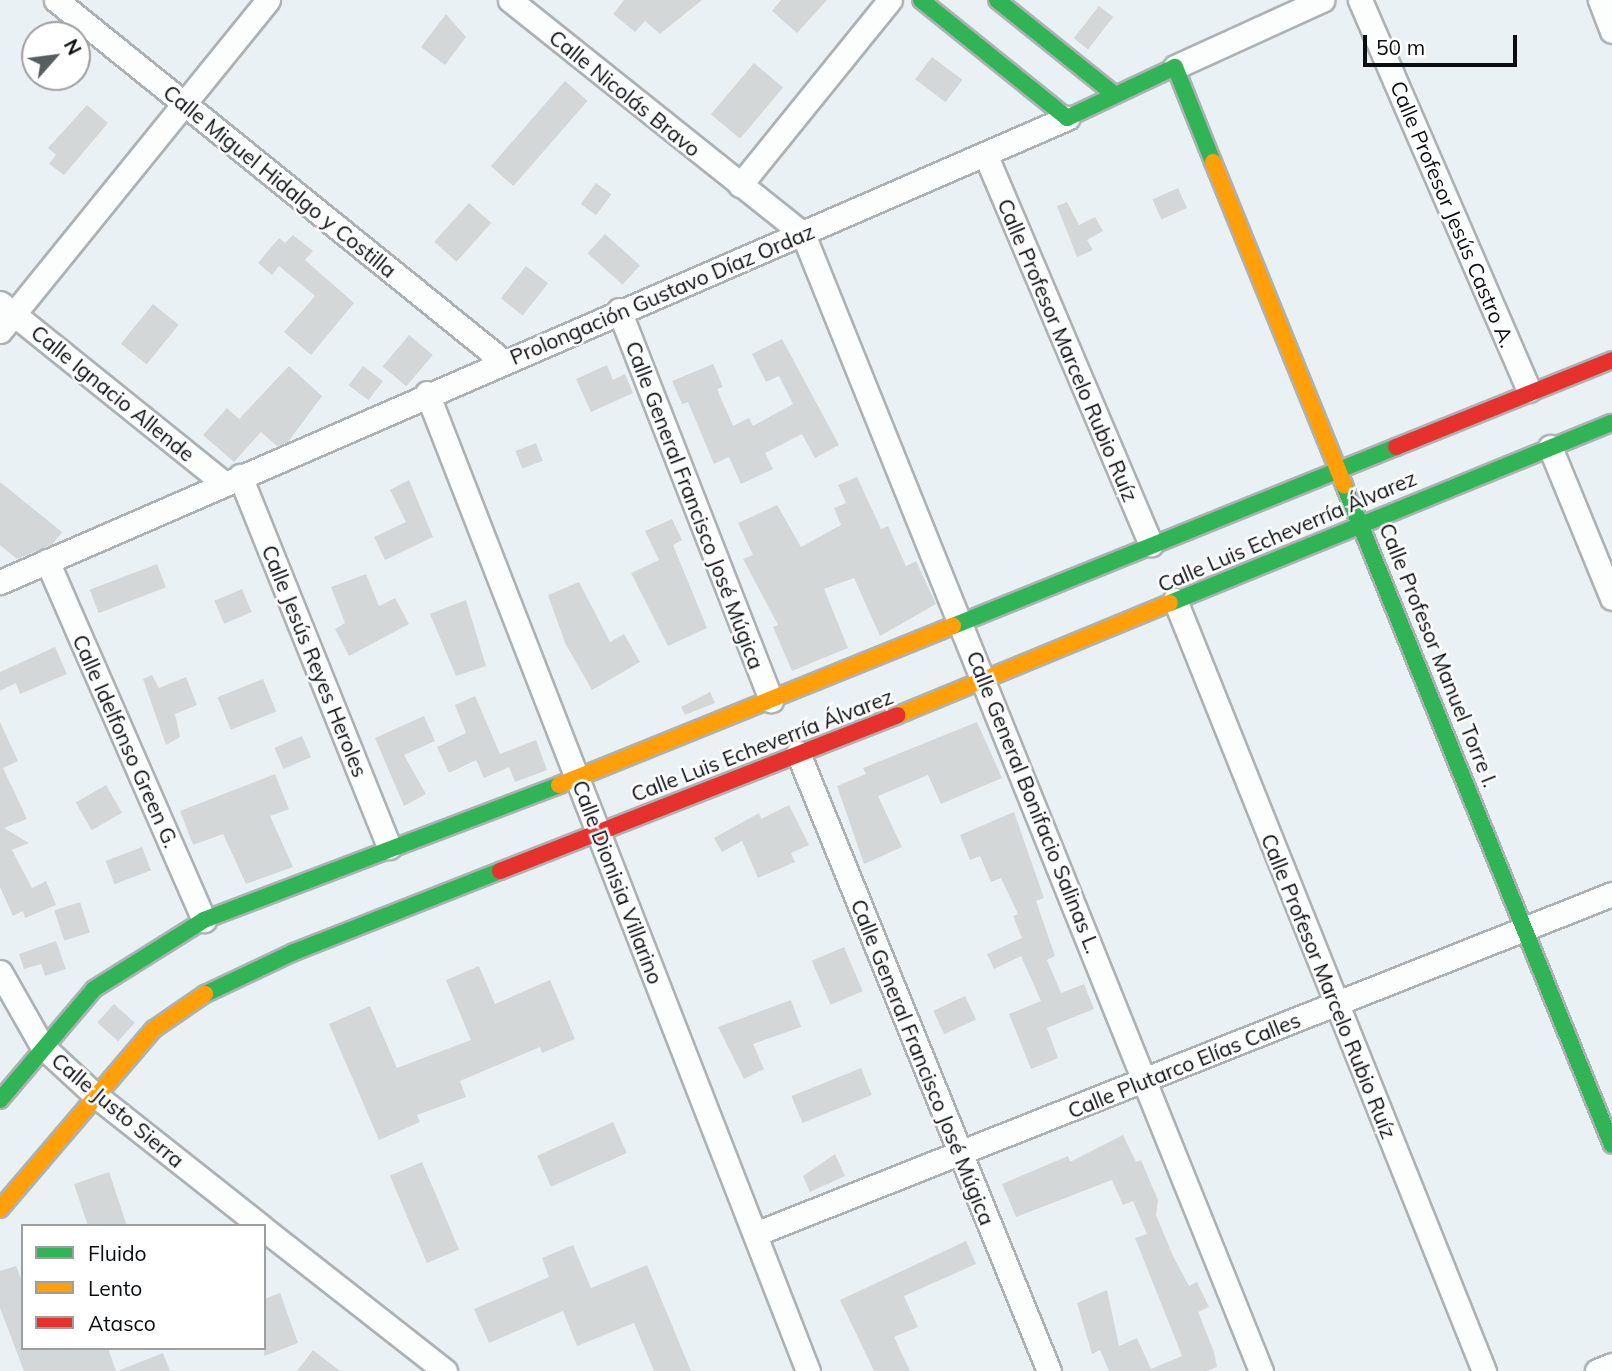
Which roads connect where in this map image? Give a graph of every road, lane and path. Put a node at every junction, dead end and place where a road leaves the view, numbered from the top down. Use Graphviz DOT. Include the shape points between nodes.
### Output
graph roads {
  1 [pos="56,0"];
  2 [pos="268,0"];
  3 [pos="510,0"];
  4 [pos="890,0"];
  5 [pos="921,0"];
  6 [pos="997,0"];
  7 [pos="1322,0"];
  8 [pos="1360,0"];
  9 [pos="1600,0"];
  10 [pos="1612,31"];
  11 [pos="1175,67"];
  12 [pos="1114,94"];
  13 [pos="184,103"];
  14 [pos="1067,118"];
  15 [pos="986,156"];
  16 [pos="740,185"];
  17 [pos="803,234"];
  18 [pos="620,310"];
  19 [pos="5,316"];
  20 [pos="1612,360"];
  21 [pos="504,362"];
  22 [pos="1530,390"];
  23 [pos="427,393"];
  24 [pos="1612,423"];
  25 [pos="1550,447"];
  26 [pos="1340,466"];
  27 [pos="233,480"];
  28 [pos="1363,521"];
  29 [pos="1151,544"];
  30 [pos="47,561"];
  31 [pos="0,582"];
  32 [pos="1612,598"];
  33 [pos="1175,600"];
  34 [pos="961,619"];
  35 [pos="986,680"];
  36 [pos="771,700"];
  37 [pos="797,753"];
  38 [pos="578,778"];
  39 [pos="598,832"];
  40 [pos="389,847"];
  41 [pos="1612,894"];
  42 [pos="204,920"];
  43 [pos="1526,929"];
  44 [pos="0,972"];
  45 [pos="1337,1004"];
  46 [pos="42,1046"];
  47 [pos="1146,1081"];
  48 [pos="95,1095"];
  49 [pos="0,1100"];
  50 [pos="1612,1145"];
  51 [pos="961,1155"];
  52 [pos="0,1209"];
  53 [pos="258,1224"];
  54 [pos="266,1230"];
  55 [pos="755,1234"];
  56 [pos="1612,1365"];
  57 [pos="445,1371"];
  58 [pos="808,1371"];
  59 [pos="1049,1371"];
  60 [pos="1261,1371"];
  61 [pos="1484,1371"];
  62 [pos="1597,1371"];
  1 -- 13 [label="street, Calle Miguel Hidalgo y Costilla"];
  2 -- 13 [label="street"];
  3 -- 16 [label="street, Calle Nicolás Bravo"];
  4 -- 16 [label="street"];
  5 -- 14 [label="street"];
  6 -- 12 [label="street"];
  7 -- 11 [label="street, Prolongación Gustavo Díaz Ordaz"];
  8 -- 22 [label="street, Calle Profesor Jesús Castro A."];
  9 -- 10 [label="street"];
  11 -- 12 [label="street, Prolongación Gustavo Díaz Ordaz"];
  11 -- 26 [label="street, Calle Profesor Manuel Torre I."];
  12 -- 14 [label="street, Prolongación Gustavo Díaz Ordaz"];
  13 -- 19 [label="street"];
  13 -- 21 [label="street, Calle Miguel Hidalgo y Costilla"];
  14 -- 15 [label="street, Prolongación Gustavo Díaz Ordaz"];
  15 -- 17 [label="street, Prolongación Gustavo Díaz Ordaz"];
  15 -- 29 [label="street, Calle Profesor Marcelo Rubio Ruíz"];
  16 -- 17 [label="street, Calle Nicolás Bravo"];
  17 -- 18 [label="street, Prolongación Gustavo Díaz Ordaz"];
  17 -- 34 [label="street, Calle General Bonifacio Salinas L."];
  18 -- 21 [label="street, Prolongación Gustavo Díaz Ordaz"];
  18 -- 36 [label="street, Calle General Francisco José Múgica"];
  19 -- 27 [label="street, Calle Ignacio Allende"];
  20 -- 22 [label="street, Calle Luis Echeverría Álvarez"];
  21 -- 23 [label="street, Prolongación Gustavo Díaz Ordaz"];
  22 -- 26 [label="street, Calle Luis Echeverría Álvarez"];
  23 -- 27 [label="street, Prolongación Gustavo Díaz Ordaz"];
  23 -- 38 [label="street, Calle Dionisia Villarino"];
  24 -- 25 [label="street, Calle Luis Echeverría Álvarez"];
  25 -- 28 [label="street, Calle Luis Echeverría Álvarez"];
  25 -- 32 [label="street"];
  26 -- 28 [label="street, Calle Profesor Manuel Torre I."];
  26 -- 29 [label="street, Calle Luis Echeverría Álvarez"];
  27 -- 30 [label="street, Prolongación Gustavo Díaz Ordaz"];
  27 -- 40 [label="street, Calle Jesús Reyes Heroles"];
  28 -- 33 [label="street, Calle Luis Echeverría Álvarez"];
  28 -- 43 [label="street, Calle Profesor Manuel Torre I."];
  29 -- 34 [label="street, Calle Luis Echeverría Álvarez"];
  30 -- 31 [label="street, Prolongación Gustavo Díaz Ordaz"];
  30 -- 42 [label="street, Calle Idelfonso Green G."];
  33 -- 35 [label="street, Calle Luis Echeverría Álvarez"];
  33 -- 45 [label="street, Calle Profesor Marcelo Rubio Ruíz"];
  34 -- 35 [label="street, Calle General Bonifacio Salinas L."];
  34 -- 36 [label="street, Calle Luis Echeverría Álvarez"];
  35 -- 37 [label="street, Calle Luis Echeverría Álvarez"];
  35 -- 47 [label="street, Calle General Bonifacio Salinas L."];
  36 -- 38 [label="street, Calle Luis Echeverría Álvarez"];
  37 -- 39 [label="street, Calle Luis Echeverría Álvarez"];
  37 -- 51 [label="street, Calle General Francisco José Múgica"];
  38 -- 39 [label="street, Calle Dionisia Villarino"];
  38 -- 40 [label="street, Calle Luis Echeverría Álvarez"];
  39 -- 48 [label="street, Calle Luis Echeverría Álvarez" via="294,952 203,995 154,1029"];
  39 -- 55 [label="street, Calle Dionisia Villarino"];
  40 -- 42 [label="street, Calle Luis Echeverría Álvarez"];
  41 -- 43 [label="street, Calle Plutarco Elías Calles"];
  42 -- 46 [label="street, Calle Luis Echeverría Álvarez" via="121,967"];
  43 -- 45 [label="street, Calle Plutarco Elías Calles"];
  43 -- 50 [label="street, Calle Profesor Manuel Torre I."];
  44 -- 46 [label="street, Calle Justo Sierra"];
  45 -- 47 [label="street, Calle Plutarco Elías Calles"];
  45 -- 61 [label="street, Calle Profesor Marcelo Rubio Ruíz"];
  46 -- 48 [label="street, Calle Justo Sierra"];
  46 -- 49 [label="street, Calle Luis Echeverría Álvarez"];
  47 -- 51 [label="street, Calle Plutarco Elías Calles"];
  47 -- 60 [label="street, Calle General Bonifacio Salinas L."];
  48 -- 52 [label="street, Calle Luis Echeverría Álvarez"];
  48 -- 53 [label="street, Calle Justo Sierra"];
  51 -- 55 [label="street, Calle Plutarco Elías Calles"];
  51 -- 59 [label="street, Calle General Francisco José Múgica"];
  54 -- 57 [label="street, Calle Justo Sierra"];
  55 -- 58 [label="street, Calle Dionisia Villarino"];
  56 -- 62 [label="street"];
}
